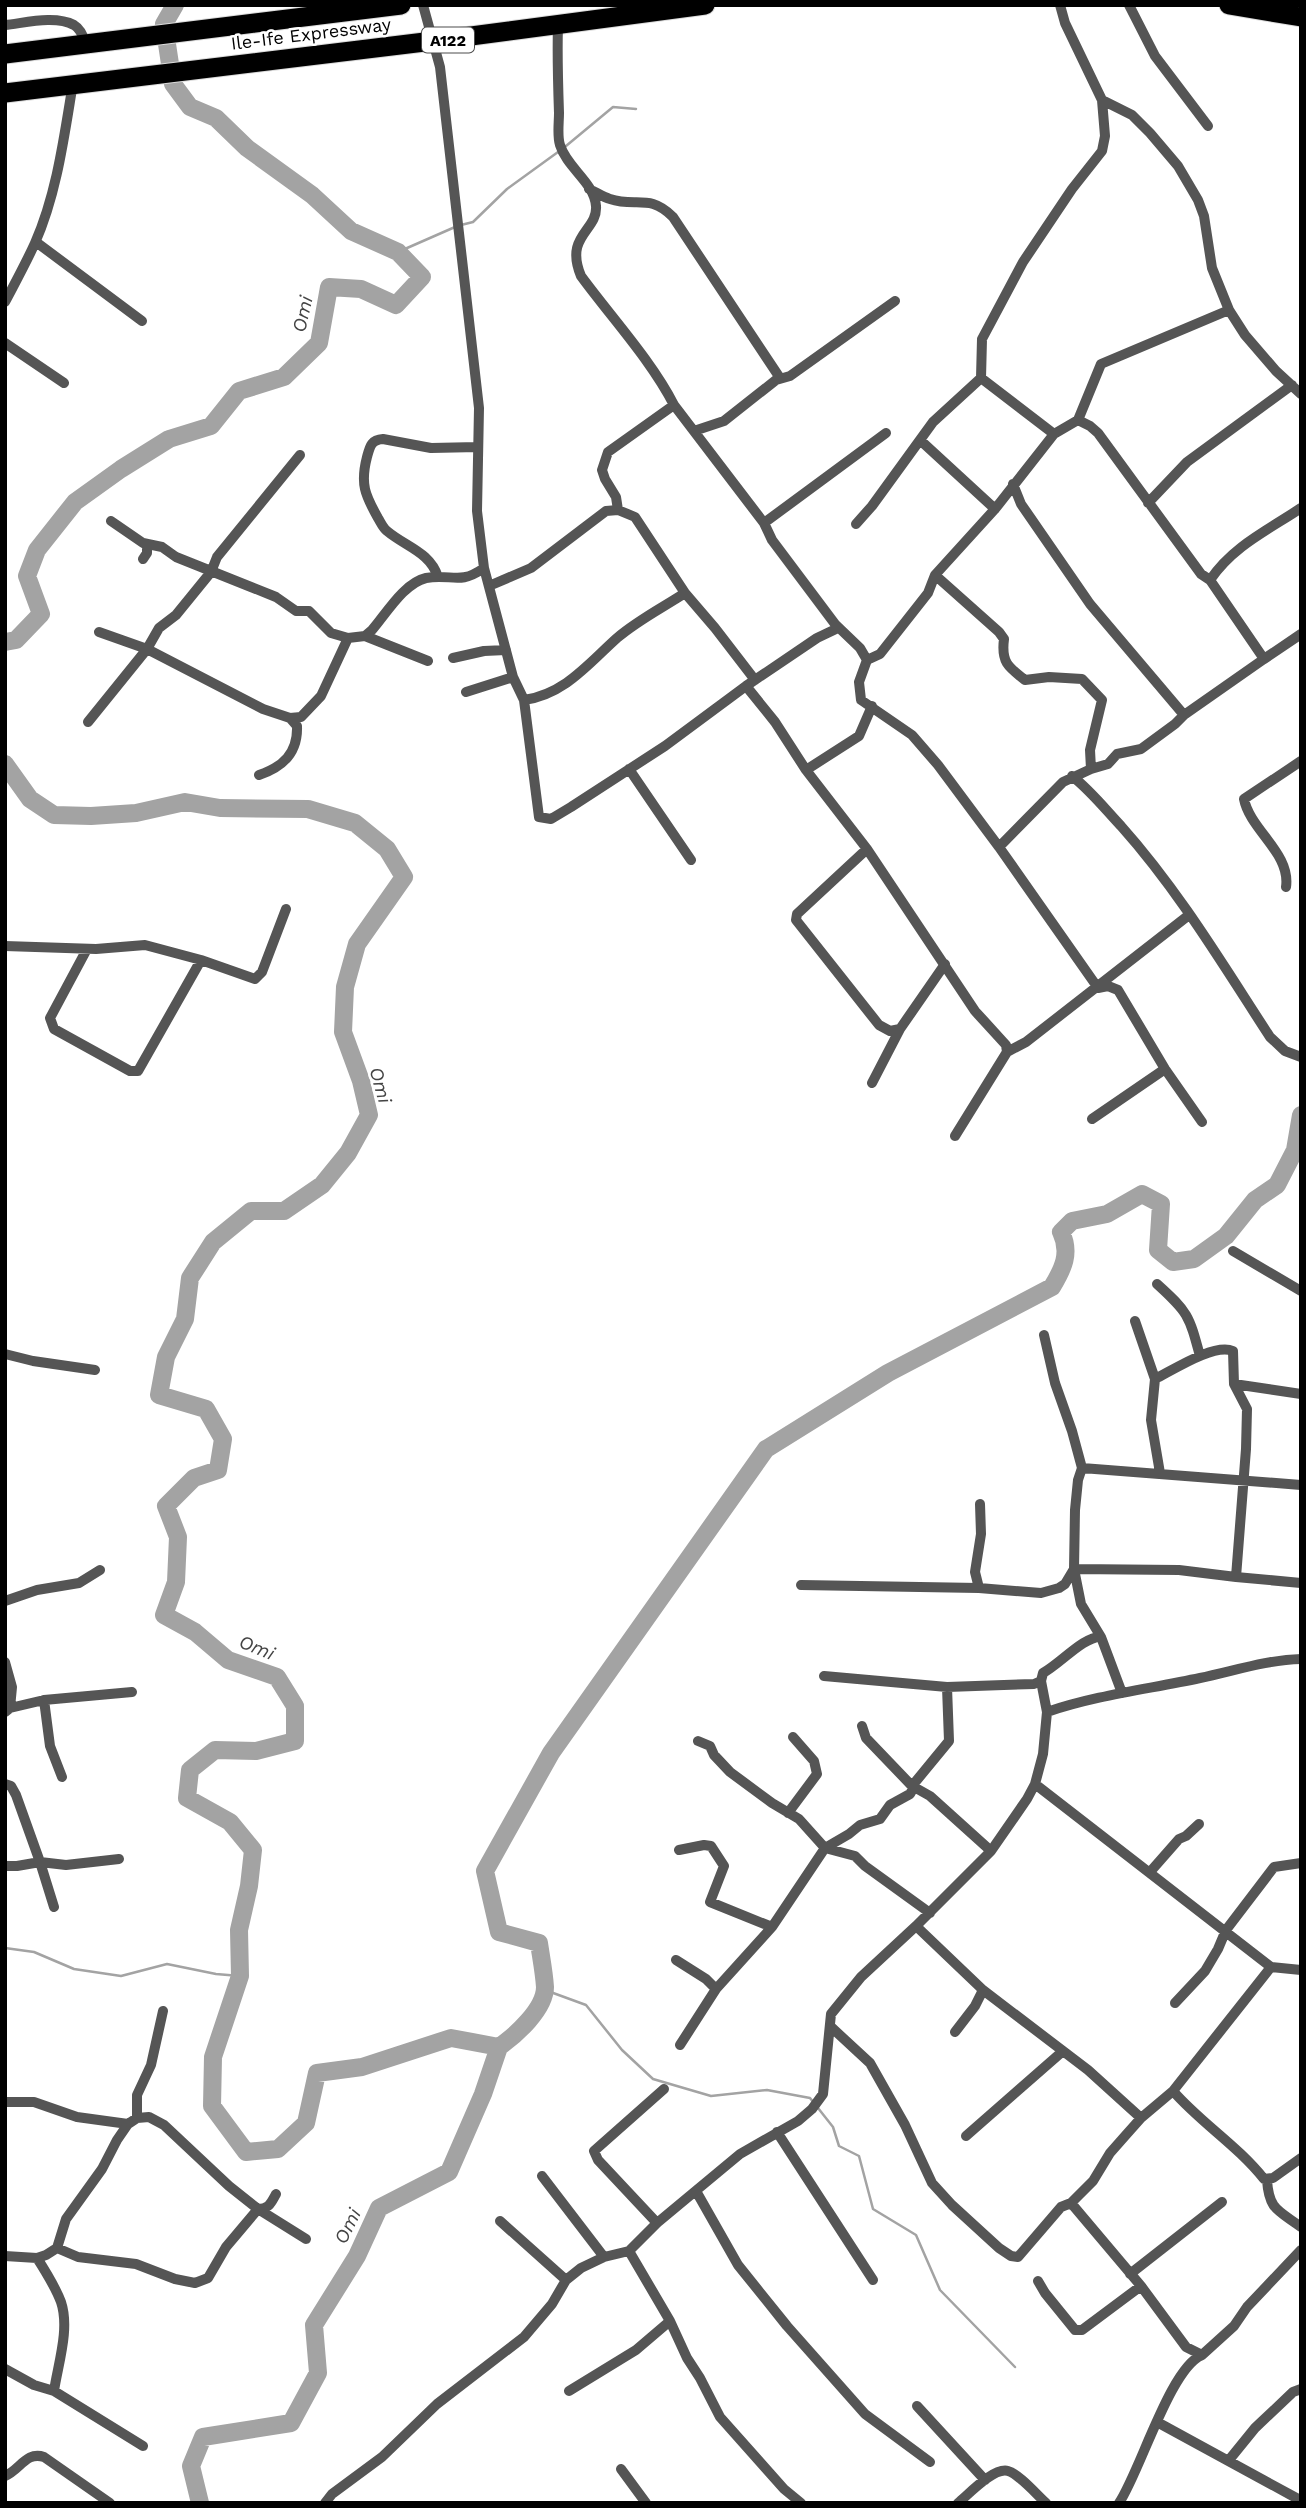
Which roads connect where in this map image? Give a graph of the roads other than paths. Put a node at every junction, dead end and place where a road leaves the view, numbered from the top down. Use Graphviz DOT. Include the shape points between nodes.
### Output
graph roads {
  1 [pos="401,5"];
  2 [pos="423,5"];
  3 [pos="705,5"];
  4 [pos="1060,5"];
  5 [pos="1129,5"];
  6 [pos="1229,5"];
  7 [pos="1301,17"];
  8 [pos="5,26"];
  9 [pos="558,26"];
  10 [pos="433,41"];
  11 [pos="86,44"];
  12 [pos="5,54"];
  13 [pos="74,83"];
  14 [pos="5,93"];
  15 [pos="1102,100"];
  16 [pos="1208,127"];
  17 [pos="589,188"];
  18 [pos="36,242"];
  19 [pos="895,301"];
  20 [pos="5,302"];
  21 [pos="1229,310"];
  22 [pos="142,321"];
  23 [pos="5,342"];
  24 [pos="780,378"];
  25 [pos="981,378"];
  26 [pos="64,383"];
  27 [pos="1292,385"];
  28 [pos="1301,394"];
  29 [pos="674,405"];
  30 [pos="1078,419"];
  31 [pos="694,431"];
  32 [pos="886,433"];
  33 [pos="1054,434"];
  34 [pos="920,440"];
  35 [pos="478,447"];
  36 [pos="299,455"];
  37 [pos="1013,484"];
  38 [pos="1148,503"];
  39 [pos="1301,508"];
  40 [pos="995,509"];
  41 [pos="618,510"];
  42 [pos="111,521"];
  43 [pos="764,523"];
  44 [pos="856,524"];
  45 [pos="147,544"];
  46 [pos="143,559"];
  47 [pos="484,568"];
  48 [pos="211,572"];
  49 [pos="935,575"];
  50 [pos="438,578"];
  51 [pos="1210,580"];
  52 [pos="489,586"];
  53 [pos="685,593"];
  54 [pos="835,624"];
  55 [pos="99,632"];
  56 [pos="1301,634"];
  57 [pos="365,636"];
  58 [pos="348,638"];
  59 [pos="147,649"];
  60 [pos="506,650"];
  61 [pos="453,658"];
  62 [pos="1264,659"];
  63 [pos="867,660"];
  64 [pos="428,661"];
  65 [pos="513,677"];
  66 [pos="751,683"];
  67 [pos="466,692"];
  68 [pos="524,700"];
  69 [pos="872,706"];
  70 [pos="1184,715"];
  71 [pos="290,718"];
  72 [pos="88,722"];
  73 [pos="1301,761"];
  74 [pos="629,769"];
  75 [pos="1091,769"];
  76 [pos="806,770"];
  77 [pos="259,775"];
  78 [pos="1072,776"];
  79 [pos="999,847"];
  80 [pos="867,849"];
  81 [pos="691,860"];
  82 [pos="1286,887"];
  83 [pos="286,909"];
  84 [pos="1189,915"];
  85 [pos="5,946"];
  86 [pos="87,949"];
  87 [pos="201,960"];
  88 [pos="945,964"];
  89 [pos="1098,988"];
  90 [pos="900,1029"];
  91 [pos="1007,1052"];
  92 [pos="1301,1057"];
  93 [pos="1165,1069"];
  94 [pos="872,1083"];
  95 [pos="1092,1119"];
  96 [pos="1202,1122"];
  97 [pos="955,1136"];
  98 [pos="1233,1251"];
  99 [pos="1157,1284"];
  100 [pos="1301,1291"];
  101 [pos="1135,1321"];
  102 [pos="1044,1335"];
  103 [pos="5,1354"];
  104 [pos="1200,1356"];
  105 [pos="96,1370"];
  106 [pos="1155,1379"];
  107 [pos="1234,1384"];
  108 [pos="1301,1394"];
  109 [pos="1082,1468"];
  110 [pos="1160,1473"];
  111 [pos="1243,1480"];
  112 [pos="1301,1485"];
  113 [pos="979,1504"];
  114 [pos="1074,1569"];
  115 [pos="100,1570"];
  116 [pos="1236,1577"];
  117 [pos="1301,1583"];
  118 [pos="801,1585"];
  119 [pos="979,1588"];
  120 [pos="5,1601"];
  121 [pos="1101,1637"];
  122 [pos="1301,1659"];
  123 [pos="5,1662"];
  124 [pos="824,1676"];
  125 [pos="1041,1681"];
  126 [pos="947,1687"];
  127 [pos="132,1692"];
  128 [pos="1122,1693"];
  129 [pos="44,1700"];
  130 [pos="8,1710"];
  131 [pos="1047,1712"];
  132 [pos="862,1726"];
  133 [pos="793,1737"];
  134 [pos="698,1741"];
  135 [pos="62,1777"];
  136 [pos="5,1784"];
  137 [pos="1035,1784"];
  138 [pos="789,1813"];
  139 [pos="1199,1824"];
  140 [pos="825,1848"];
  141 [pos="678,1850"];
  142 [pos="990,1851"];
  143 [pos="119,1859"];
  144 [pos="40,1862"];
  145 [pos="1301,1864"];
  146 [pos="5,1866"];
  147 [pos="1150,1872"];
  148 [pos="54,1907"];
  149 [pos="930,1913"];
  150 [pos="916,1926"];
  151 [pos="772,1927"];
  152 [pos="1226,1930"];
  153 [pos="676,1960"];
  154 [pos="1271,1967"];
  155 [pos="1301,1970"];
  156 [pos="716,1989"];
  157 [pos="983,1990"];
  158 [pos="1175,2003"];
  159 [pos="163,2011"];
  160 [pos="830,2026"];
  161 [pos="955,2032"];
  162 [pos="680,2045"];
  163 [pos="1063,2051"];
  164 [pos="664,2089"];
  165 [pos="1173,2091"];
  166 [pos="5,2102"];
  167 [pos="1141,2118"];
  168 [pos="132,2121"];
  169 [pos="777,2132"];
  170 [pos="966,2136"];
  171 [pos="1301,2158"];
  172 [pos="542,2176"];
  173 [pos="1267,2180"];
  174 [pos="696,2191"];
  175 [pos="276,2194"];
  176 [pos="1222,2202"];
  177 [pos="1071,2203"];
  178 [pos="258,2209"];
  179 [pos="500,2221"];
  180 [pos="657,2223"];
  181 [pos="1301,2227"];
  182 [pos="306,2239"];
  183 [pos="57,2248"];
  184 [pos="1301,2250"];
  185 [pos="629,2251"];
  186 [pos="5,2256"];
  187 [pos="604,2257"];
  188 [pos="37,2258"];
  189 [pos="1130,2274"];
  190 [pos="566,2280"];
  191 [pos="873,2280"];
  192 [pos="1038,2281"];
  193 [pos="1141,2286"];
  194 [pos="670,2321"];
  195 [pos="1202,2355"];
  196 [pos="5,2369"];
  197 [pos="1301,2389"];
  198 [pos="54,2391"];
  199 [pos="569,2391"];
  200 [pos="917,2406"];
  201 [pos="1157,2422"];
  202 [pos="143,2446"];
  203 [pos="1229,2460"];
  204 [pos="930,2462"];
  205 [pos="621,2469"];
  206 [pos="6,2477"];
  207 [pos="985,2480"];
  208 [pos="332,2500"];
  209 [pos="1300,2500"];
  210 [pos="1120,2502"];
  211 [pos="110,2503"];
  212 [pos="646,2503"];
  213 [pos="801,2503"];
  214 [pos="958,2503"];
  215 [pos="1046,2503"];
  1 -- 11 [label="highway, Ile-Ife Expressway"];
  2 -- 10 [label="street"];
  3 -- 9 [label="highway, Ile-Ife Expressway / A122"];
  4 -- 15 [label="street"];
  5 -- 16 [label="street" via="1155,56"];
  6 -- 7 [label="highway"];
  8 -- 11 [label="street" via="59,21 74,25"];
  9 -- 10 [label="highway, Ile-Ife Expressway / A122"];
  9 -- 17 [label="street" via="560,145"];
  10 -- 13 [label="highway, Ile-Ife Expressway / A122"];
  10 -- 35 [label="street" via="440,67 477,395"];
  11 -- 12 [label="highway, Ile-Ife Expressway"];
  13 -- 14 [label="highway, Ile-Ife Expressway / A122"];
  13 -- 18 [label="street" via="61,155"];
  15 -- 21 [label="street" via="1132,115 1178,166 1204,216 1212,268"];
  15 -- 25 [label="street" via="1102,151 1011,284 982,339"];
  17 -- 24 [label="street" via="609,199 645,202 668,211"];
  17 -- 29 [label="street" via="596,206 577,244 576,264"];
  18 -- 20 [label="street"];
  18 -- 22 [label="street"];
  19 -- 24 [label="street" via="790,376"];
  21 -- 27 [label="street" via="1245,335"];
  21 -- 30 [label="street" via="1101,364"];
  23 -- 26 [label="street"];
  24 -- 31 [label="street" via="724,421"];
  25 -- 33 [label="street"];
  25 -- 34 [label="street"];
  27 -- 28 [label="street"];
  27 -- 38 [label="street" via="1187,462"];
  29 -- 31 [label="street"];
  29 -- 41 [label="street" via="608,452 603,470"];
  30 -- 33 [label="street"];
  30 -- 38 [label="street" via="1098,433"];
  31 -- 43 [label="street"];
  32 -- 43 [label="street"];
  33 -- 37 [label="street"];
  34 -- 40 [label="street"];
  34 -- 44 [label="street"];
  35 -- 47 [label="street" via="477,511"];
  35 -- 50 [label="street" via="431,448 383,439 370,444 364,468 365,494 385,530 427,557"];
  36 -- 48 [label="street" via="217,557"];
  37 -- 40 [label="street"];
  37 -- 70 [label="street" via="1021,504 1090,604"];
  38 -- 51 [label="street"];
  39 -- 51 [label="street" via="1241,546"];
  40 -- 49 [label="street"];
  41 -- 52 [label="street" via="606,511 531,568"];
  41 -- 53 [label="street" via="635,517"];
  42 -- 45 [label="street"];
  43 -- 54 [label="street"];
  45 -- 46 [label="street"];
  45 -- 48 [label="street"];
  47 -- 50 [label="street" via="461,580"];
  47 -- 52 [label="street"];
  48 -- 58 [label="street" via="276,597 296,611 309,611 331,633"];
  48 -- 59 [label="street" via="176,615 159,628"];
  49 -- 63 [label="street" via="928,593 880,654"];
  49 -- 75 [label="street" via="999,632 1007,666 1025,680 1082,679 1102,700 1090,750"];
  50 -- 57 [label="street" via="410,585"];
  51 -- 62 [label="street"];
  52 -- 60 [label="street"];
  53 -- 66 [label="street" via="716,628"];
  53 -- 68 [label="street" via="641,620 565,686"];
  54 -- 63 [label="street"];
  54 -- 66 [label="street" via="838,628"];
  55 -- 59 [label="street"];
  56 -- 62 [label="street"];
  57 -- 58 [label="street"];
  57 -- 64 [label="street"];
  58 -- 71 [label="street" via="321,696 301,718"];
  59 -- 71 [label="street" via="263,709"];
  59 -- 72 [label="street"];
  60 -- 61 [label="street"];
  60 -- 65 [label="street"];
  62 -- 70 [label="street"];
  63 -- 69 [label="street" via="859,682 861,700"];
  65 -- 67 [label="street"];
  65 -- 68 [label="street"];
  66 -- 74 [label="street"];
  66 -- 76 [label="street"];
  68 -- 74 [label="street" via="539,817 551,819"];
  69 -- 76 [label="street" via="859,736"];
  69 -- 79 [label="street" via="912,734"];
  70 -- 75 [label="street" via="1140,749 1117,754 1108,764"];
  71 -- 77 [label="street" via="297,732 287,760"];
  73 -- 82 [label="street" via="1244,799 1246,811 1280,859"];
  74 -- 81 [label="street"];
  75 -- 78 [label="street"];
  76 -- 80 [label="street"];
  78 -- 79 [label="street"];
  78 -- 84 [label="street" via="1146,854"];
  79 -- 89 [label="street"];
  80 -- 88 [label="street"];
  80 -- 90 [label="street" via="797,914 796,920 879,1025 890,1031"];
  83 -- 87 [label="street" via="262,972 255,979"];
  84 -- 89 [label="street"];
  84 -- 92 [label="street" via="1270,1037 1285,1051"];
  85 -- 86 [label="street"];
  86 -- 87 [label="street" via="145,945"];
  86 -- 87 [label="street" via="50,1018 54,1029 138,1072"];
  88 -- 90 [label="street"];
  88 -- 91 [label="street"];
  89 -- 91 [label="street"];
  89 -- 93 [label="street" via="1118,990"];
  90 -- 94 [label="street"];
  91 -- 97 [label="street"];
  93 -- 95 [label="street"];
  93 -- 96 [label="street"];
  98 -- 100 [label="street"];
  99 -- 104 [label="street" via="1184,1309"];
  101 -- 106 [label="street"];
  102 -- 109 [label="street"];
  103 -- 105 [label="street"];
  104 -- 106 [label="street"];
  104 -- 107 [label="street" via="1234,1350"];
  106 -- 110 [label="street" via="1152,1420"];
  107 -- 108 [label="street"];
  107 -- 111 [label="street" via="1247,1409"];
  109 -- 110 [label="street"];
  109 -- 114 [label="street" via="1075,1510"];
  110 -- 111 [label="street"];
  111 -- 112 [label="street"];
  111 -- 116 [label="street"];
  113 -- 119 [label="street" via="981,1534 975,1572"];
  114 -- 116 [label="street" via="1179,1570"];
  114 -- 119 [label="street" via="1065,1584 1041,1593"];
  114 -- 121 [label="street" via="1081,1604"];
  115 -- 120 [label="street" via="79,1584 37,1590"];
  116 -- 117 [label="street"];
  118 -- 119 [label="street"];
  121 -- 125 [label="street" via="1088,1638 1043,1673"];
  121 -- 128 [label="street"];
  122 -- 128 [label="street" via="1276,1660"];
  123 -- 130 [label="street" via="12,1687"];
  124 -- 126 [label="street"];
  125 -- 126 [label="street"];
  125 -- 131 [label="street"];
  126 -- 132 [label="street" via="949,1741 912,1786 866,1738"];
  127 -- 129 [label="street"];
  128 -- 131 [label="street"];
  129 -- 130 [label="street"];
  129 -- 135 [label="street" via="50,1746"];
  131 -- 137 [label="street"];
  133 -- 138 [label="street" via="814,1761 817,1774"];
  134 -- 138 [label="street" via="710,1746 713,1755 746,1785"];
  136 -- 144 [label="street" via="16,1796"];
  137 -- 142 [label="street"];
  137 -- 147 [label="street"];
  138 -- 140 [label="street"];
  139 -- 147 [label="street"];
  140 -- 142 [label="street" via="860,1825 880,1819 914,1787"];
  140 -- 149 [label="street" via="855,1856"];
  140 -- 151 [label="street"];
  141 -- 151 [label="street" via="711,1846 724,1866 710,1902"];
  142 -- 149 [label="street"];
  143 -- 144 [label="street" via="66,1865"];
  144 -- 146 [label="street"];
  144 -- 148 [label="street"];
  145 -- 152 [label="street" via="1274,1867"];
  147 -- 152 [label="street"];
  149 -- 150 [label="street"];
  150 -- 157 [label="street"];
  150 -- 160 [label="street" via="844,1996 831,2014"];
  151 -- 156 [label="street"];
  152 -- 154 [label="street"];
  152 -- 158 [label="street" via="1205,1971"];
  153 -- 156 [label="street"];
  154 -- 155 [label="street"];
  154 -- 165 [label="street"];
  156 -- 162 [label="street"];
  157 -- 161 [label="street"];
  157 -- 163 [label="street"];
  159 -- 168 [label="street"];
  160 -- 169 [label="street" via="823,2094 798,2121"];
  160 -- 177 [label="street" via="870,2063 932,2183 999,2248 1018,2257 1061,2207"];
  163 -- 167 [label="street"];
  163 -- 170 [label="street"];
  164 -- 180 [label="street" via="594,2148 598,2160"];
  165 -- 167 [label="street"];
  165 -- 173 [label="street"];
  166 -- 168 [label="street" via="34,2102 77,2117"];
  167 -- 177 [label="street"];
  168 -- 178 [label="street" via="149,2117 164,2125"];
  168 -- 183 [label="street" via="66,2219"];
  169 -- 174 [label="street" via="740,2154"];
  169 -- 191 [label="street"];
  171 -- 173 [label="street"];
  172 -- 187 [label="street"];
  173 -- 181 [label="street" via="1275,2207"];
  174 -- 180 [label="street"];
  174 -- 204 [label="street" via="738,2265 786,2326 865,2414"];
  175 -- 178 [label="street" via="270,2205"];
  176 -- 189 [label="street"];
  177 -- 189 [label="street"];
  178 -- 182 [label="street"];
  178 -- 183 [label="street" via="226,2247 208,2278 195,2283 136,2264 78,2257"];
  179 -- 190 [label="street"];
  180 -- 185 [label="street"];
  183 -- 188 [label="street"];
  184 -- 195 [label="street"];
  185 -- 187 [label="street"];
  185 -- 194 [label="street"];
  186 -- 188 [label="street"];
  187 -- 190 [label="street"];
  188 -- 198 [label="street" via="62,2304 64,2324"];
  189 -- 193 [label="street"];
  190 -- 208 [label="street" via="524,2337 437,2404"];
  192 -- 193 [label="street" via="1074,2330 1082,2330"];
  193 -- 195 [label="street" via="1186,2347"];
  194 -- 199 [label="street" via="636,2350"];
  194 -- 213 [label="street" via="720,2417"];
  195 -- 201 [label="street" via="1180,2378"];
  196 -- 198 [label="street"];
  197 -- 203 [label="street" via="1255,2428"];
  198 -- 202 [label="street"];
  200 -- 207 [label="street"];
  201 -- 203 [label="street"];
  201 -- 210 [label="street"];
  203 -- 209 [label="street"];
  205 -- 212 [label="street"];
  206 -- 211 [label="street" via="37,2454"];
  207 -- 214 [label="street"];
  207 -- 215 [label="street" via="1000,2471 1010,2472"];
}
